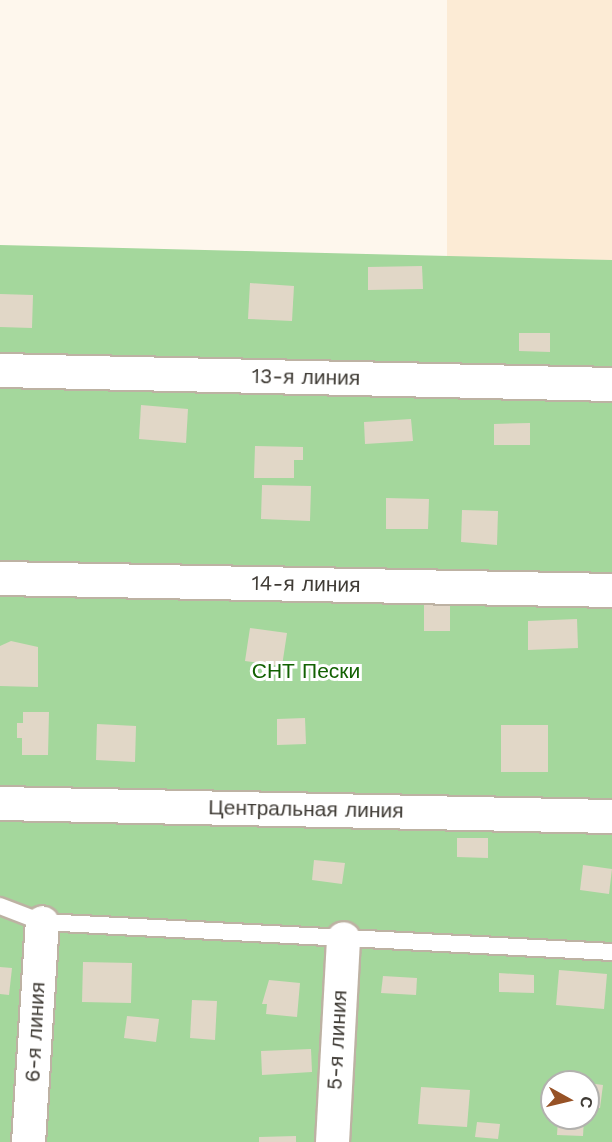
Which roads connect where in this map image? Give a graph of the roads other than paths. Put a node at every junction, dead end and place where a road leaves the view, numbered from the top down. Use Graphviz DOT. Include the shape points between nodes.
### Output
graph roads {
  1 [pos="0,370"];
  2 [pos="612,384"];
  3 [pos="0,578"];
  4 [pos="612,590"];
  5 [pos="0,803"];
  6 [pos="612,816"];
  7 [pos="0,906"];
  8 [pos="42,922"];
  9 [pos="343,938"];
  10 [pos="612,952"];
  11 [pos="28,1142"];
  12 [pos="332,1142"];
  1 -- 2 [label="street, 13-я линия"];
  3 -- 4 [label="street, 14-я линия"];
  5 -- 6 [label="street, Центральная линия"];
  7 -- 8 [label="lane"];
  8 -- 9 [label="lane"];
  8 -- 11 [label="street, 6-я линия"];
  9 -- 10 [label="lane"];
  9 -- 12 [label="street, 5-я линия"];
}
